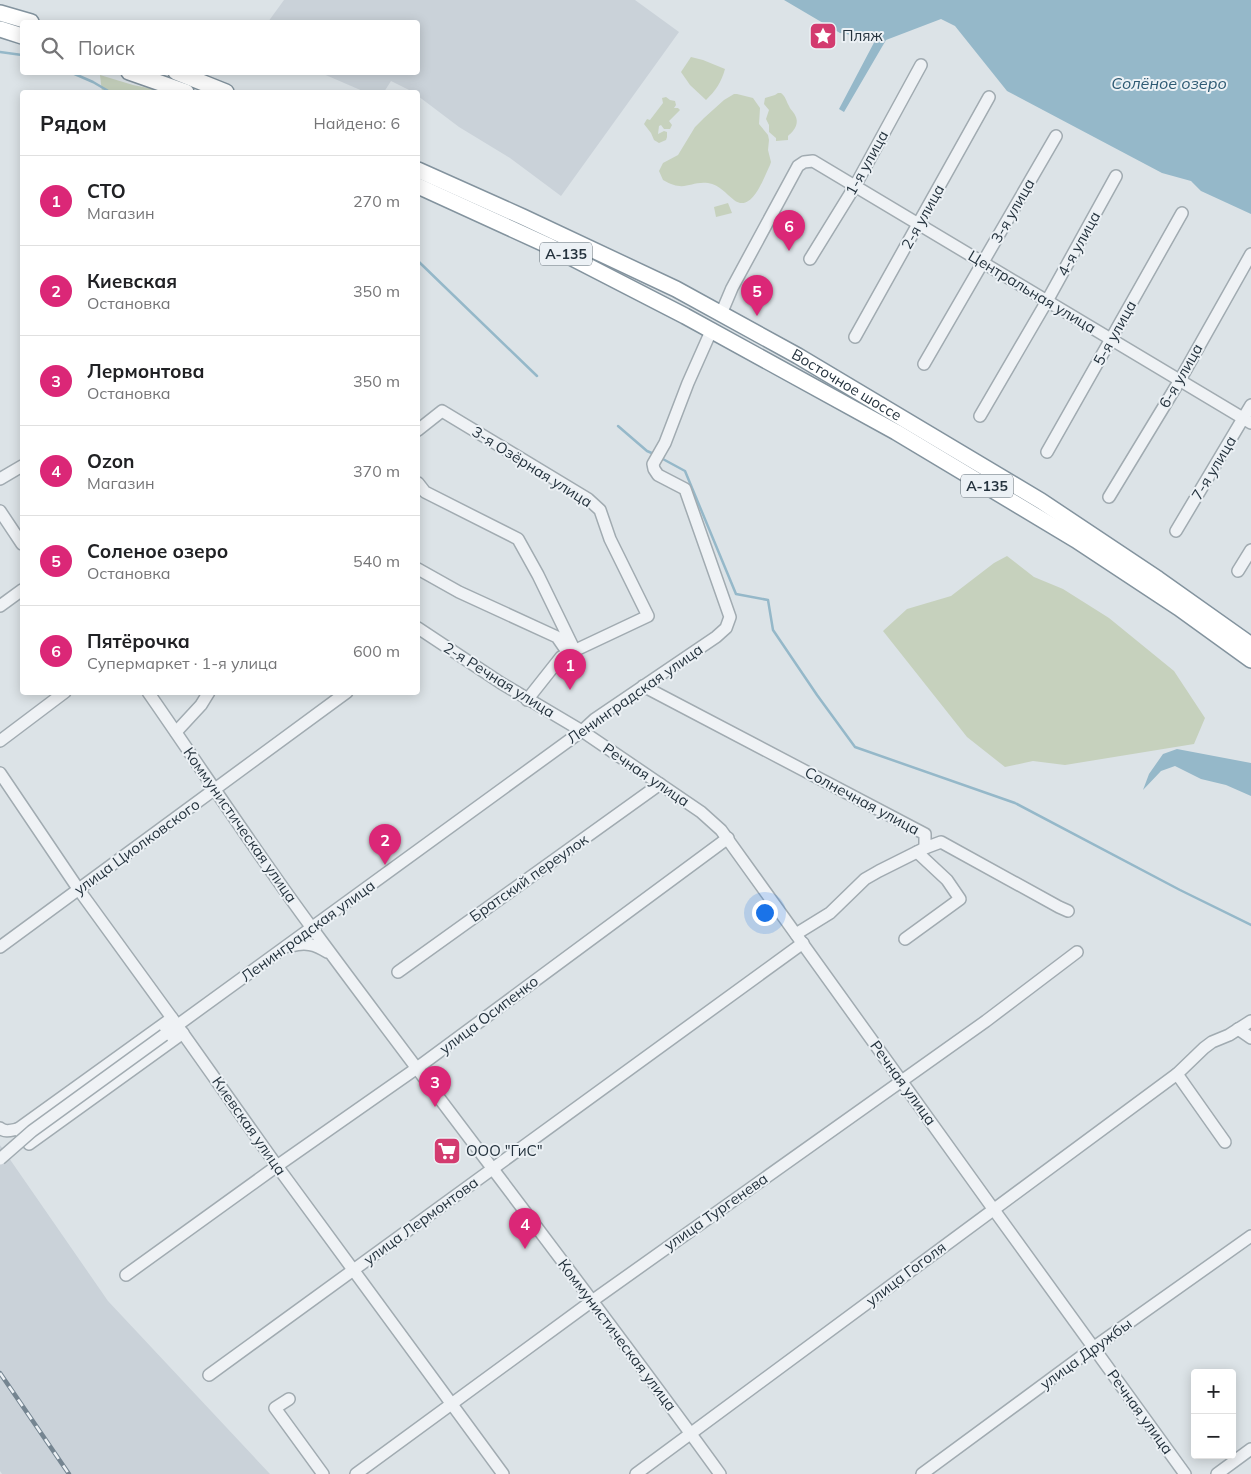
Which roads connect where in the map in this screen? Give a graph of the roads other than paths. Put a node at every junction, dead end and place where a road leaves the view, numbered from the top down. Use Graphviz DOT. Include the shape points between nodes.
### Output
graph roads {
  1 [pos="0,13"];
  2 [pos="24,20"];
  3 [pos="0,29"];
  4 [pos="20,35"];
  5 [pos="921,65"];
  6 [pos="138,75"];
  7 [pos="184,75"];
  8 [pos="180,90"];
  9 [pos="221,90"];
  10 [pos="989,97"];
  11 [pos="1056,136"];
  12 [pos="420,171"];
  13 [pos="1116,176"];
  14 [pos="855,186"];
  15 [pos="420,187"];
  16 [pos="1182,213"];
  17 [pos="520,224"];
  18 [pos="919,224"];
  19 [pos="1251,254"];
  20 [pos="810,259"];
  21 [pos="983,263"];
  22 [pos="1047,301"];
  23 [pos="721,314"];
  24 [pos="712,330"];
  25 [pos="855,336"];
  26 [pos="1112,339"];
  27 [pos="924,364"];
  28 [pos="1180,380"];
  29 [pos="1251,405"];
  30 [pos="980,416"];
  31 [pos="1247,420"];
  32 [pos="420,428"];
  33 [pos="896,432"];
  34 [pos="931,436"];
  35 [pos="1046,452"];
  36 [pos="20,467"];
  37 [pos="0,479"];
  38 [pos="420,486"];
  39 [pos="1108,497"];
  40 [pos="0,511"];
  41 [pos="1176,531"];
  42 [pos="20,541"];
  43 [pos="1251,550"];
  44 [pos="420,570"];
  45 [pos="1238,571"];
  46 [pos="20,591"];
  47 [pos="0,606"];
  48 [pos="421,634"];
  49 [pos="1251,645"];
  50 [pos="571,652"];
  51 [pos="1251,660"];
  52 [pos="643,686"];
  53 [pos="61,695"];
  54 [pos="150,695"];
  55 [pos="208,695"];
  56 [pos="343,695"];
  57 [pos="527,700"];
  58 [pos="582,731"];
  59 [pos="176,732"];
  60 [pos="0,741"];
  61 [pos="0,773"];
  62 [pos="660,784"];
  63 [pos="215,789"];
  64 [pos="728,838"];
  65 [pos="921,850"];
  66 [pos="79,890"];
  67 [pos="1068,911"];
  68 [pos="312,928"];
  69 [pos="800,938"];
  70 [pos="905,939"];
  71 [pos="0,947"];
  72 [pos="284,948"];
  73 [pos="1077,952"];
  74 [pos="334,957"];
  75 [pos="398,972"];
  76 [pos="1251,1021"];
  77 [pos="178,1025"];
  78 [pos="1238,1029"];
  79 [pos="1251,1038"];
  80 [pos="417,1068"];
  81 [pos="1177,1074"];
  82 [pos="901,1080"];
  83 [pos="0,1128"];
  84 [pos="18,1129"];
  85 [pos="1225,1142"];
  86 [pos="0,1159"];
  87 [pos="277,1166"];
  88 [pos="493,1169"];
  89 [pos="994,1210"];
  90 [pos="1251,1236"];
  91 [pos="353,1270"];
  92 [pos="126,1275"];
  93 [pos="592,1301"];
  94 [pos="1093,1348"];
  95 [pos="209,1375"];
  96 [pos="289,1399"];
  97 [pos="452,1403"];
  98 [pos="691,1434"];
  99 [pos="1251,1449"];
  100 [pos="323,1474"];
  101 [pos="356,1474"];
  102 [pos="503,1474"];
  103 [pos="636,1474"];
  104 [pos="720,1474"];
  105 [pos="922,1474"];
  106 [pos="1185,1474"];
  107 [pos="1217,1474"];
  1 -- 2 [label="highway"];
  3 -- 4 [label="highway"];
  5 -- 14 [label="street, 1-я улица"];
  6 -- 8 [label="highway"];
  7 -- 9 [label="highway"];
  10 -- 18 [label="street, 2-я улица"];
  11 -- 21 [label="street, 3-я улица"];
  12 -- 17 [label="highway, Восточное шоссе / А-135"];
  13 -- 22 [label="street, 4-я улица"];
  14 -- 18 [label="street, Центральная улица"];
  14 -- 20 [label="street, 1-я улица"];
  14 -- 23 [label="street, Центральная улица" via="813,161 798,166"];
  15 -- 17 [label="highway, Восточное шоссе / А-135"];
  16 -- 26 [label="street, 5-я улица"];
  17 -- 23 [label="highway, Восточное шоссе / А-135" via="676,289"];
  17 -- 24 [label="highway, Восточное шоссе / А-135" via="547,244"];
  18 -- 21 [label="street, Центральная улица"];
  18 -- 25 [label="street, 2-я улица"];
  19 -- 28 [label="street, 6-я улица"];
  21 -- 22 [label="street, Центральная улица"];
  21 -- 27 [label="street, 3-я улица"];
  22 -- 26 [label="street, Центральная улица"];
  22 -- 30 [label="street, 4-я улица"];
  23 -- 34 [label="highway, Восточное шоссе / А-135"];
  24 -- 33 [label="highway, Восточное шоссе / А-135"];
  24 -- 52 [label="street, Ленинградская улица" via="653,464 658,475 685,488 730,617 726,628 716,637"];
  26 -- 28 [label="street, Центральная улица"];
  26 -- 35 [label="street, 5-я улица"];
  28 -- 31 [label="street, Центральная улица"];
  28 -- 39 [label="street, 6-я улица"];
  29 -- 31 [label="street, 7-я улица"];
  31 -- 41 [label="street, 7-я улица"];
  32 -- 50 [label="street, 3-я Озёрная улица" via="442,412 588,499 600,510 610,539 648,616"];
  33 -- 34 [label="highway" via="942,455 952,455 949,448"];
  33 -- 51 [label="highway, Восточное шоссе / А-135" via="1076,540"];
  34 -- 49 [label="highway, Восточное шоссе / А-135" via="1042,501"];
  36 -- 37 [label="street"];
  38 -- 50 [label="street" via="425,492 518,539 538,575"];
  40 -- 42 [label="street"];
  43 -- 45 [label="street"];
  44 -- 50 [label="street" via="459,592 557,637"];
  46 -- 47 [label="street"];
  48 -- 57 [label="street, 2-я Речная улица"];
  50 -- 57 [label="street" via="561,657"];
  52 -- 58 [label="street, Ленинградская улица"];
  52 -- 65 [label="street, Солнечная улица" via="925,834"];
  53 -- 60 [label="street"];
  54 -- 59 [label="street, Коммунистическая улица"];
  55 -- 59 [label="street"];
  56 -- 63 [label="street, улица Циолковского"];
  57 -- 58 [label="street, 2-я Речная улица"];
  58 -- 62 [label="street, Речная улица"];
  58 -- 68 [label="street, Ленинградская улица"];
  59 -- 63 [label="street, Коммунистическая улица"];
  61 -- 66 [label="street, Киевская улица"];
  62 -- 64 [label="street, Речная улица" via="707,816"];
  62 -- 75 [label="street, Братский переулок"];
  63 -- 66 [label="street, улица Циолковского"];
  63 -- 68 [label="street, Коммунистическая улица"];
  64 -- 69 [label="street, Речная улица"];
  64 -- 80 [label="street, улица Осипенко"];
  65 -- 67 [label="street, Солнечная улица" via="942,842"];
  65 -- 69 [label="street, улица Лермонтова" via="865,879"];
  65 -- 70 [label="street" via="960,899"];
  66 -- 71 [label="street, улица Циолковского"];
  66 -- 77 [label="street, Киевская улица"];
  68 -- 72 [label="street, Ленинградская улица"];
  68 -- 74 [label="street, Коммунистическая улица"];
  69 -- 82 [label="street, Речная улица"];
  69 -- 88 [label="street, улица Лермонтова"];
  72 -- 74 [label="street, Коммунистическая улица" via="310,944"];
  72 -- 77 [label="street, Ленинградская улица"];
  73 -- 82 [label="street, улица Тургенева"];
  74 -- 80 [label="street, Коммунистическая улица"];
  76 -- 78 [label="street, улица Гоголя"];
  77 -- 84 [label="street"];
  77 -- 84 [label="street" via="29,1144"];
  77 -- 86 [label="street, Ленинградская улица, bridge"];
  77 -- 87 [label="street, Киевская улица"];
  78 -- 79 [label="street"];
  78 -- 81 [label="street, улица Гоголя" via="1212,1042"];
  80 -- 87 [label="street, улица Осипенко"];
  80 -- 88 [label="street, Коммунистическая улица"];
  81 -- 85 [label="street"];
  81 -- 89 [label="street, улица Гоголя"];
  82 -- 89 [label="street, Речная улица"];
  82 -- 93 [label="street, улица Тургенева"];
  83 -- 84 [label="street"];
  87 -- 91 [label="street, Киевская улица"];
  87 -- 92 [label="street, улица Осипенко"];
  88 -- 91 [label="street, улица Лермонтова"];
  88 -- 93 [label="street, Коммунистическая улица"];
  89 -- 94 [label="street, Речная улица"];
  89 -- 98 [label="street, улица Гоголя"];
  90 -- 94 [label="street, улица Дружбы"];
  91 -- 95 [label="street, улица Лермонтова"];
  91 -- 97 [label="street, Киевская улица"];
  93 -- 97 [label="street, улица Тургенева"];
  93 -- 98 [label="street, Коммунистическая улица"];
  94 -- 105 [label="street, улица Дружбы"];
  94 -- 106 [label="street, Речная улица"];
  96 -- 100 [label="street" via="274,1408"];
  97 -- 101 [label="street, улица Тургенева"];
  97 -- 102 [label="street, Киевская улица"];
  98 -- 103 [label="street, улица Гоголя"];
  98 -- 104 [label="street, Коммунистическая улица"];
  99 -- 107 [label="street"];
}
